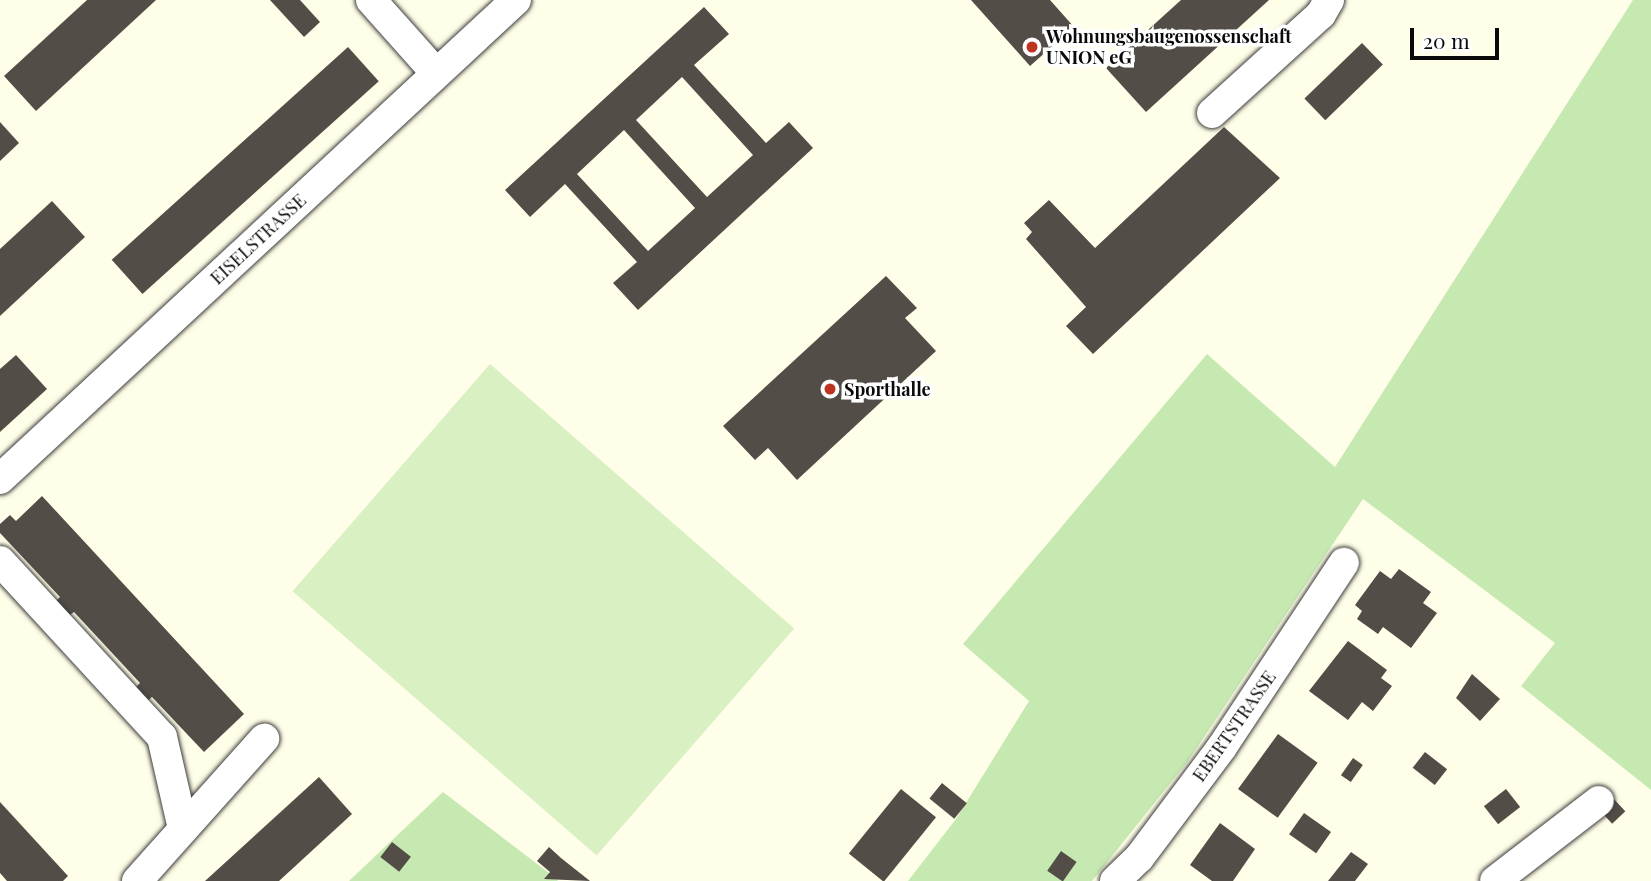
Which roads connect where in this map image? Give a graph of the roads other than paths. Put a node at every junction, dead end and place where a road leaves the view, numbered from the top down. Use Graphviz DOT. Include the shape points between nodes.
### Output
graph roads {
  1 [pos="371,0"];
  2 [pos="516,0"];
  3 [pos="1329,0"];
  4 [pos="436,73"];
  5 [pos="1212,113"];
  6 [pos="0,479"];
  7 [pos="0,561"];
  8 [pos="1344,563"];
  9 [pos="264,739"];
  10 [pos="1598,801"];
  11 [pos="183,829"];
  12 [pos="137,881"];
  13 [pos="1115,881"];
  14 [pos="1495,881"];
  1 -- 4 [label="street"];
  2 -- 4 [label="street, EISELSTRASSE"];
  3 -- 5 [label="street" via="1321,14"];
  4 -- 6 [label="street, EISELSTRASSE"];
  7 -- 11 [label="street" via="162,737"];
  8 -- 13 [label="street, EBERTSTRASSE" via="1222,747 1139,858"];
  9 -- 11 [label="street"];
  10 -- 14 [label="street"];
  11 -- 12 [label="street"];
}
